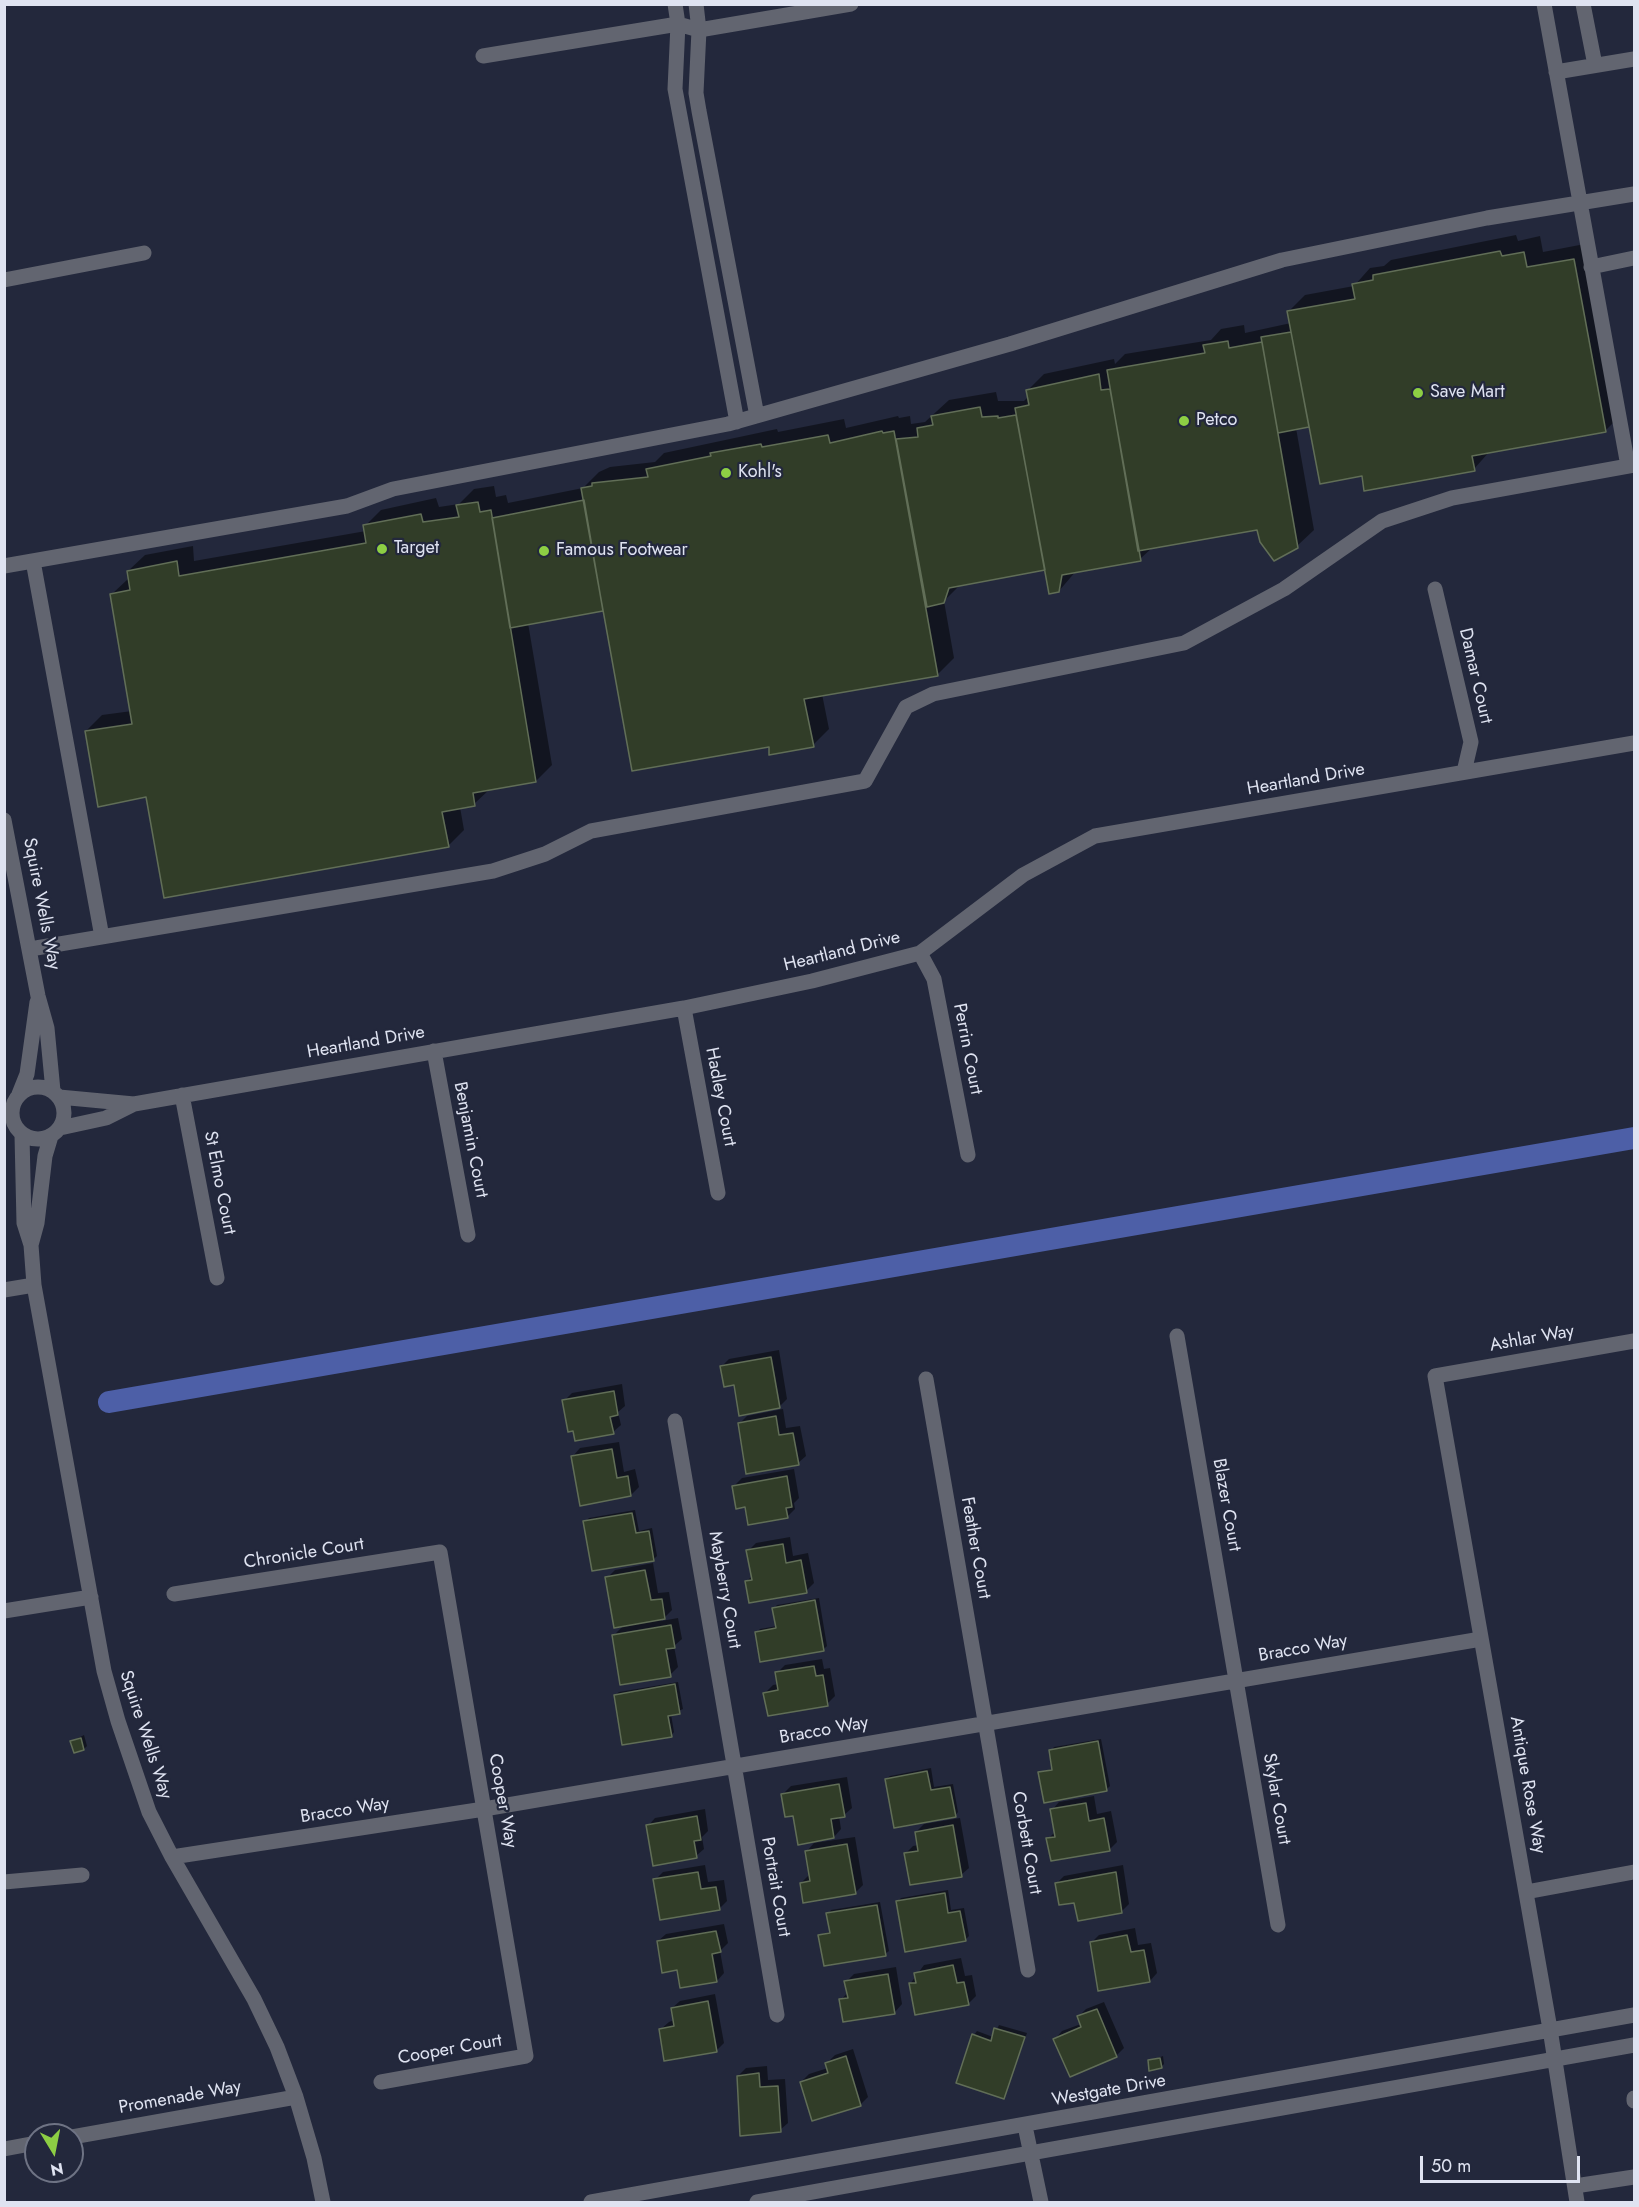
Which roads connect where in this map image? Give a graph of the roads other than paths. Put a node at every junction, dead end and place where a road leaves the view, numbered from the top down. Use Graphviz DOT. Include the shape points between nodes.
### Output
graph roads {
  1 [pos="675,4"];
  2 [pos="696,4"];
  3 [pos="851,4"];
  4 [pos="1544,4"];
  5 [pos="1583,4"];
  6 [pos="678,24"];
  7 [pos="699,30"];
  8 [pos="483,56"];
  9 [pos="1635,59"];
  10 [pos="1595,65"];
  11 [pos="1556,72"];
  12 [pos="1635,194"];
  13 [pos="1579,203"];
  14 [pos="144,253"];
  15 [pos="1635,258"];
  16 [pos="1591,267"];
  17 [pos="4,280"];
  18 [pos="757,416"];
  19 [pos="736,422"];
  20 [pos="1631,465"];
  21 [pos="33,561"];
  22 [pos="4,566"];
  23 [pos="1436,589"];
  24 [pos="1635,743"];
  25 [pos="1464,772"];
  26 [pos="4,820"];
  27 [pos="102,937"];
  28 [pos="30,949"];
  29 [pos="920,953"];
  30 [pos="38,996"];
  31 [pos="684,1008"];
  32 [pos="434,1051"];
  33 [pos="56,1094"];
  34 [pos="182,1095"];
  35 [pos="13,1098"];
  36 [pos="134,1104"];
  37 [pos="15,1132"];
  38 [pos="56,1132"];
  39 [pos="968,1155"];
  40 [pos="718,1193"];
  41 [pos="468,1235"];
  42 [pos="31,1245"];
  43 [pos="216,1278"];
  44 [pos="34,1285"];
  45 [pos="4,1290"];
  46 [pos="1178,1336"];
  47 [pos="1635,1341"];
  48 [pos="1435,1376"];
  49 [pos="927,1378"];
  50 [pos="675,1421"];
  51 [pos="440,1552"];
  52 [pos="174,1594"];
  53 [pos="91,1597"];
  54 [pos="4,1611"];
  55 [pos="1482,1639"];
  56 [pos="1236,1680"];
  57 [pos="986,1723"];
  58 [pos="735,1766"];
  59 [pos="483,1809"];
  60 [pos="172,1857"];
  61 [pos="1635,1872"];
  62 [pos="82,1875"];
  63 [pos="4,1882"];
  64 [pos="1526,1892"];
  65 [pos="1278,1925"];
  66 [pos="1028,1970"];
  67 [pos="777,2015"];
  68 [pos="1635,2015"];
  69 [pos="1550,2029"];
  70 [pos="1635,2045"];
  71 [pos="526,2056"];
  72 [pos="1555,2058"];
  73 [pos="381,2082"];
  74 [pos="296,2097"];
  75 [pos="1025,2126"];
  76 [pos="84,2135"];
  77 [pos="24,2145"];
  78 [pos="4,2149"];
  79 [pos="1031,2155"];
  80 [pos="1635,2177"];
  81 [pos="1575,2186"];
  82 [pos="323,2202"];
  83 [pos="591,2202"];
  84 [pos="757,2202"];
  85 [pos="1041,2202"];
  86 [pos="1577,2202"];
  1 -- 6 [label="street"];
  2 -- 7 [label="street"];
  3 -- 7 [label="street"];
  4 -- 11 [label="street"];
  5 -- 10 [label="street"];
  6 -- 7 [label="street"];
  6 -- 8 [label="street"];
  6 -- 19 [label="street" via="675,89"];
  7 -- 18 [label="street" via="696,93"];
  9 -- 10 [label="street"];
  10 -- 11 [label="street"];
  11 -- 13 [label="street"];
  12 -- 13 [label="street"];
  13 -- 16 [label="street"];
  13 -- 18 [label="street" via="1282,260 1010,344"];
  14 -- 17 [label="street"];
  15 -- 16 [label="street"];
  16 -- 20 [label="street"];
  18 -- 19 [label="street"];
  19 -- 21 [label="street" via="393,489 347,506"];
  20 -- 27 [label="street" via="1452,498 1382,521 1284,589 1184,643 933,694 906,707 865,781 591,831 545,854 492,872"];
  21 -- 22 [label="street"];
  21 -- 27 [label="street"];
  23 -- 25 [label="street, Damar Court" via="1470,742"];
  24 -- 25 [label="street, Heartland Drive"];
  25 -- 29 [label="street, Heartland Drive" via="1095,836 1023,875"];
  26 -- 28 [label="street, Squire Wells Way"];
  27 -- 28 [label="street"];
  28 -- 30 [label="street, Squire Wells Way"];
  29 -- 31 [label="street, Heartland Drive"];
  29 -- 39 [label="street, Perrin Court" via="934,979"];
  30 -- 33 [label="street, Squire Wells Way" via="47,1028"];
  30 -- 35 [label="street, Squire Wells Way" via="27,1074"];
  31 -- 32 [label="street, Heartland Drive"];
  31 -- 40 [label="street, Hadley Court"];
  32 -- 34 [label="street, Heartland Drive"];
  32 -- 41 [label="street, Benjamin Court"];
  33 -- 35 [label="street" via="35,1086"];
  33 -- 36 [label="street, Heartland Drive"];
  33 -- 38 [label="street" via="64,1107 64,1118"];
  34 -- 36 [label="street, Heartland Drive"];
  34 -- 43 [label="street, St Elmo Court"];
  35 -- 37 [label="street"];
  36 -- 38 [label="street, Heartland Drive" via="106,1118"];
  37 -- 38 [label="street" via="42,1140"];
  37 -- 42 [label="street, Squire Wells Way" via="24,1223"];
  38 -- 42 [label="street, Squire Wells Way" via="45,1156"];
  42 -- 44 [label="street, Squire Wells Way"];
  44 -- 45 [label="street"];
  44 -- 53 [label="street, Squire Wells Way"];
  46 -- 56 [label="street, Blazer Court"];
  47 -- 48 [label="street, Ashlar Way"];
  48 -- 55 [label="street, Antique Rose Way"];
  49 -- 57 [label="street, Feather Court"];
  50 -- 58 [label="street, Mayberry Court"];
  51 -- 52 [label="street, Chronicle Court"];
  51 -- 59 [label="street, Cooper Way"];
  53 -- 54 [label="street"];
  53 -- 60 [label="street, Squire Wells Way" via="104,1671 118,1721 149,1812"];
  55 -- 56 [label="street, Bracco Way"];
  55 -- 64 [label="street, Antique Rose Way"];
  56 -- 57 [label="street, Bracco Way"];
  56 -- 65 [label="street, Skylar Court"];
  57 -- 58 [label="street, Bracco Way"];
  57 -- 66 [label="street, Corbett Court"];
  58 -- 59 [label="street, Bracco Way"];
  58 -- 67 [label="street, Portrait Court"];
  59 -- 60 [label="street, Bracco Way"];
  59 -- 71 [label="street, Cooper Way"];
  60 -- 74 [label="street, Squire Wells Way" via="254,1999"];
  61 -- 64 [label="street"];
  62 -- 63 [label="street"];
  64 -- 69 [label="street, Antique Rose Way"];
  68 -- 69 [label="street, Westgate Drive"];
  69 -- 72 [label="street, Antique Rose Way"];
  69 -- 75 [label="street, Westgate Drive"];
  70 -- 72 [label="street"];
  71 -- 73 [label="street, Cooper Court"];
  72 -- 79 [label="street"];
  72 -- 81 [label="street, Antique Rose Way"];
  74 -- 76 [label="street, Promenade Way"];
  74 -- 82 [label="street, Squire Wells Way"];
  75 -- 79 [label="street"];
  75 -- 83 [label="street, Westgate Drive"];
  77 -- 78 [label="street"];
  79 -- 84 [label="street"];
  79 -- 85 [label="street"];
  80 -- 81 [label="street"];
  81 -- 86 [label="street, Antique Rose Way"];
}
